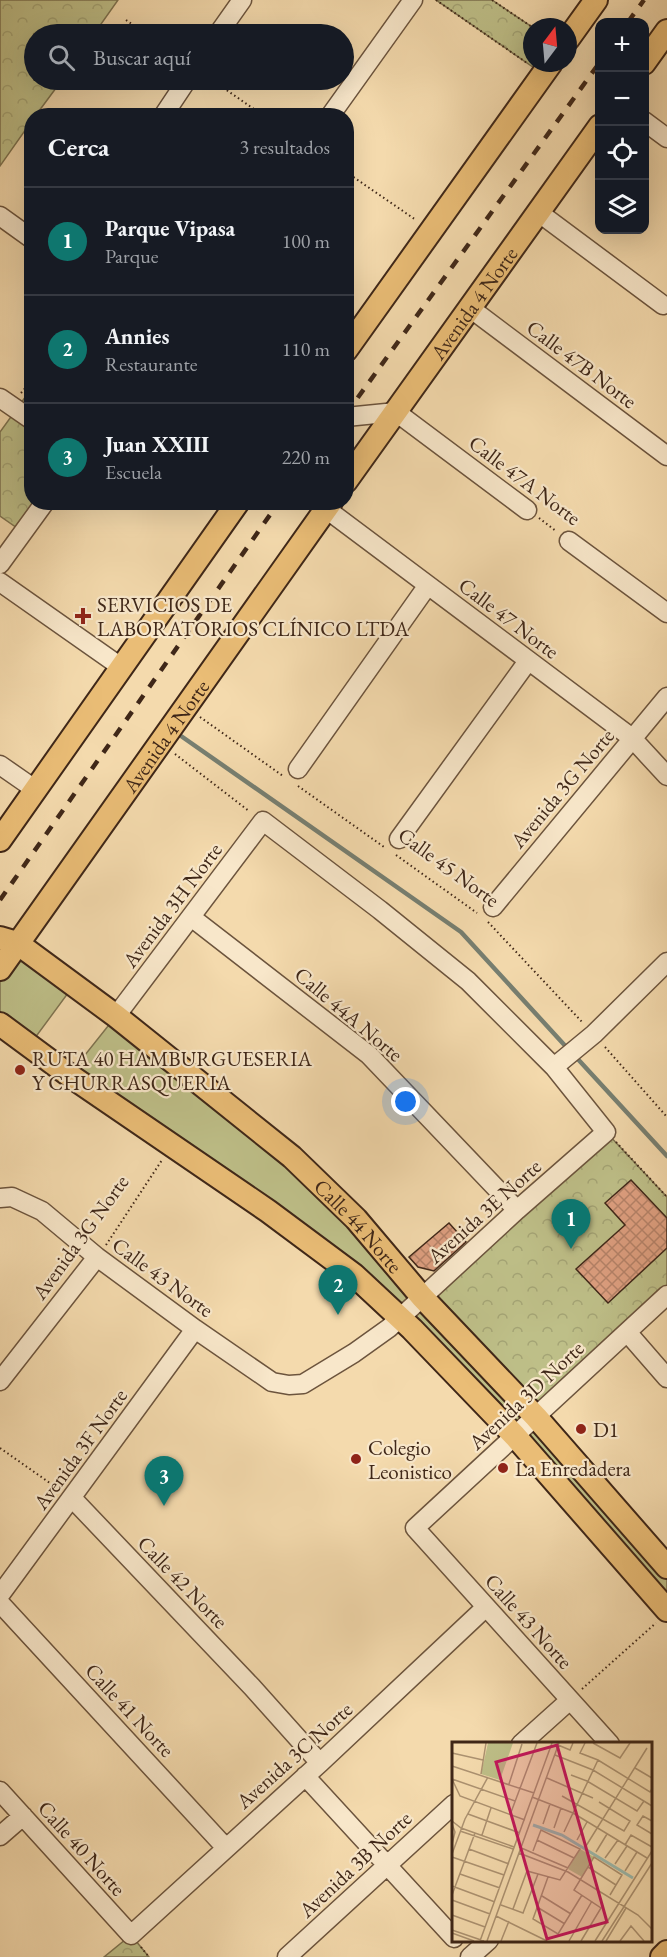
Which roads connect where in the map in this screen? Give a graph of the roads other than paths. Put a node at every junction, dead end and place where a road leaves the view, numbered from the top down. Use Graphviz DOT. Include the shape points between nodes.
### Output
graph roads {
  1 [pos="242,0"];
  2 [pos="412,0"];
  3 [pos="596,0"];
  4 [pos="225,24"];
  5 [pos="577,26"];
  6 [pos="667,31"];
  7 [pos="649,57"];
  8 [pos="545,72"];
  9 [pos="354,82"];
  10 [pos="180,90"];
  11 [pos="348,90"];
  12 [pos="168,108"];
  13 [pos="336,108"];
  14 [pos="649,124"];
  15 [pos="595,133"];
  16 [pos="667,138"];
  17 [pos="538,212"];
  18 [pos="0,216"];
  19 [pos="24,233"];
  20 [pos="663,305"];
  21 [pos="470,308"];
  22 [pos="354,339"];
  23 [pos="0,398"];
  24 [pos="396,412"];
  25 [pos="24,414"];
  26 [pos="354,416"];
  27 [pos="667,456"];
  28 [pos="354,470"];
  29 [pos="39,510"];
  30 [pos="232,510"];
  31 [pos="317,510"];
  32 [pos="325,510"];
  33 [pos="527,510"];
  34 [pos="569,541"];
  35 [pos="0,564"];
  36 [pos="0,582"];
  37 [pos="428,585"];
  38 [pos="667,613"];
  39 [pos="528,661"];
  40 [pos="121,667"];
  41 [pos="667,697"];
  42 [pos="632,738"];
  43 [pos="0,765"];
  44 [pos="291,776"];
  45 [pos="667,776"];
  46 [pos="36,790"];
  47 [pos="399,839"];
  48 [pos="0,840"];
  49 [pos="493,908"];
  50 [pos="191,917"];
  51 [pos="8,941"];
  52 [pos="667,962"];
  53 [pos="0,969"];
  54 [pos="116,1016"];
  55 [pos="0,1024"];
  56 [pos="554,1067"];
  57 [pos="0,1198"];
  58 [pos="517,1210"];
  59 [pos="97,1257"];
  60 [pos="667,1295"];
  61 [pos="422,1297"];
  62 [pos="400,1317"];
  63 [pos="195,1329"];
  64 [pos="627,1332"];
  65 [pos="667,1378"];
  66 [pos="0,1381"];
  67 [pos="303,1384"];
  68 [pos="536,1417"];
  69 [pos="515,1436"];
  70 [pos="72,1498"];
  71 [pos="415,1528"];
  72 [pos="667,1568"];
  73 [pos="0,1594"];
  74 [pos="0,1603"];
  75 [pos="486,1607"];
  76 [pos="663,1615"];
  77 [pos="570,1700"];
  78 [pos="523,1742"];
  79 [pos="608,1742"];
  80 [pos="320,1763"];
  81 [pos="305,1776"];
  82 [pos="0,1791"];
  83 [pos="452,1806"];
  84 [pos="23,1816"];
  85 [pos="0,1836"];
  86 [pos="226,1848"];
  87 [pos="386,1864"];
  88 [pos="131,1935"];
  89 [pos="452,1936"];
  90 [pos="458,1942"];
  91 [pos="488,1942"];
  92 [pos="667,1952"];
  93 [pos="287,1957"];
  94 [pos="471,1957"];
  95 [pos="662,1957"];
  1 -- 4 [label="street"];
  2 -- 9 [label="street"];
  3 -- 5 [label="main road"];
  6 -- 7 [label="main road"];
  8 -- 22 [label="main road"];
  10 -- 12 [label="street"];
  11 -- 13 [label="street"];
  14 -- 16 [label="street"];
  15 -- 17 [label="main road, Avenida 4 Norte"];
  17 -- 20 [label="street"];
  17 -- 21 [label="main road, Avenida 4 Norte"];
  18 -- 19 [label="street"];
  21 -- 24 [label="main road, Avenida 4 Norte"];
  21 -- 27 [label="street, Calle 47B Norte"];
  23 -- 25 [label="street"];
  24 -- 26 [label="street"];
  24 -- 28 [label="main road, Avenida 4 Norte"];
  24 -- 33 [label="street, Calle 47A Norte"];
  29 -- 35 [label="street"];
  30 -- 40 [label="main road"];
  31 -- 51 [label="main road, Avenida 4 Norte"];
  32 -- 37 [label="street, Calle 47 Norte"];
  34 -- 38 [label="street, Calle 47A Norte"];
  36 -- 40 [label="street"];
  37 -- 39 [label="street, Calle 47 Norte"];
  37 -- 44 [label="street"];
  39 -- 42 [label="street, Calle 47 Norte"];
  39 -- 47 [label="street"];
  40 -- 46 [label="main road"];
  41 -- 42 [label="street, Avenida 3G Norte"];
  42 -- 45 [label="street, Calle 47 Norte"];
  42 -- 49 [label="street, Avenida 3G Norte"];
  43 -- 46 [label="street"];
  46 -- 48 [label="main road"];
  50 -- 54 [label="street, Avenida 3H Norte"];
  50 -- 56 [label="street, Avenida 3H Norte" via="264,821 453,969"];
  50 -- 58 [label="street, Calle 44A Norte" via="369,1055"];
  51 -- 53 [label="main road, Avenida 4 Norte"];
  51 -- 54 [label="main road, Calle 44 Norte"];
  52 -- 56 [label="street"];
  54 -- 61 [label="main road, Calle 44 Norte" via="292,1157 356,1219"];
  55 -- 62 [label="main road, Calle 44 Norte" via="268,1210 354,1275"];
  56 -- 58 [label="street, Avenida 3E Norte" via="606,1132"];
  57 -- 59 [label="street, Calle 43 Norte" via="12,1197 42,1211"];
  58 -- 61 [label="street, Avenida 3E Norte"];
  59 -- 63 [label="street, Calle 43 Norte"];
  59 -- 66 [label="street, Avenida 3G Norte"];
  60 -- 64 [label="street, Avenida 3D Norte"];
  61 -- 62 [label="street, Avenida 3E Norte"];
  61 -- 68 [label="main road, Calle 44 Norte"];
  62 -- 67 [label="street, Avenida 3E Norte" via="354,1353"];
  62 -- 69 [label="main road, Calle 44 Norte"];
  63 -- 67 [label="street, Calle 43 Norte" via="272,1382"];
  63 -- 70 [label="street, Avenida 3F Norte"];
  64 -- 65 [label="street"];
  64 -- 68 [label="street, Avenida 3D Norte"];
  68 -- 69 [label="street, Avenida 3D Norte"];
  68 -- 72 [label="main road, Calle 44 Norte"];
  69 -- 71 [label="street, Avenida 3D Norte"];
  69 -- 76 [label="main road, Calle 44 Norte"];
  70 -- 73 [label="street, Avenida 3F Norte"];
  70 -- 80 [label="street, Calle 42 Norte"];
  71 -- 75 [label="street, Calle 43 Norte"];
  74 -- 86 [label="street, Calle 41 Norte"];
  75 -- 77 [label="street, Calle 43 Norte"];
  75 -- 80 [label="street, Avenida 3C Norte"];
  77 -- 78 [label="street"];
  77 -- 79 [label="street, Calle 43 Norte"];
  80 -- 81 [label="street, Avenida 3C Norte"];
  81 -- 86 [label="street, Avenida 3C Norte"];
  81 -- 87 [label="street"];
  82 -- 84 [label="street, Calle 40 Norte"];
  83 -- 87 [label="street, Avenida 3B Norte"];
  84 -- 85 [label="street"];
  84 -- 88 [label="street, Calle 40 Norte"];
  86 -- 88 [label="street, Avenida 3C Norte"];
  87 -- 89 [label="street"];
  87 -- 93 [label="street, Avenida 3B Norte"];
  90 -- 94 [label="street"];
  91 -- 94 [label="street"];
  92 -- 95 [label="main road"];
}
